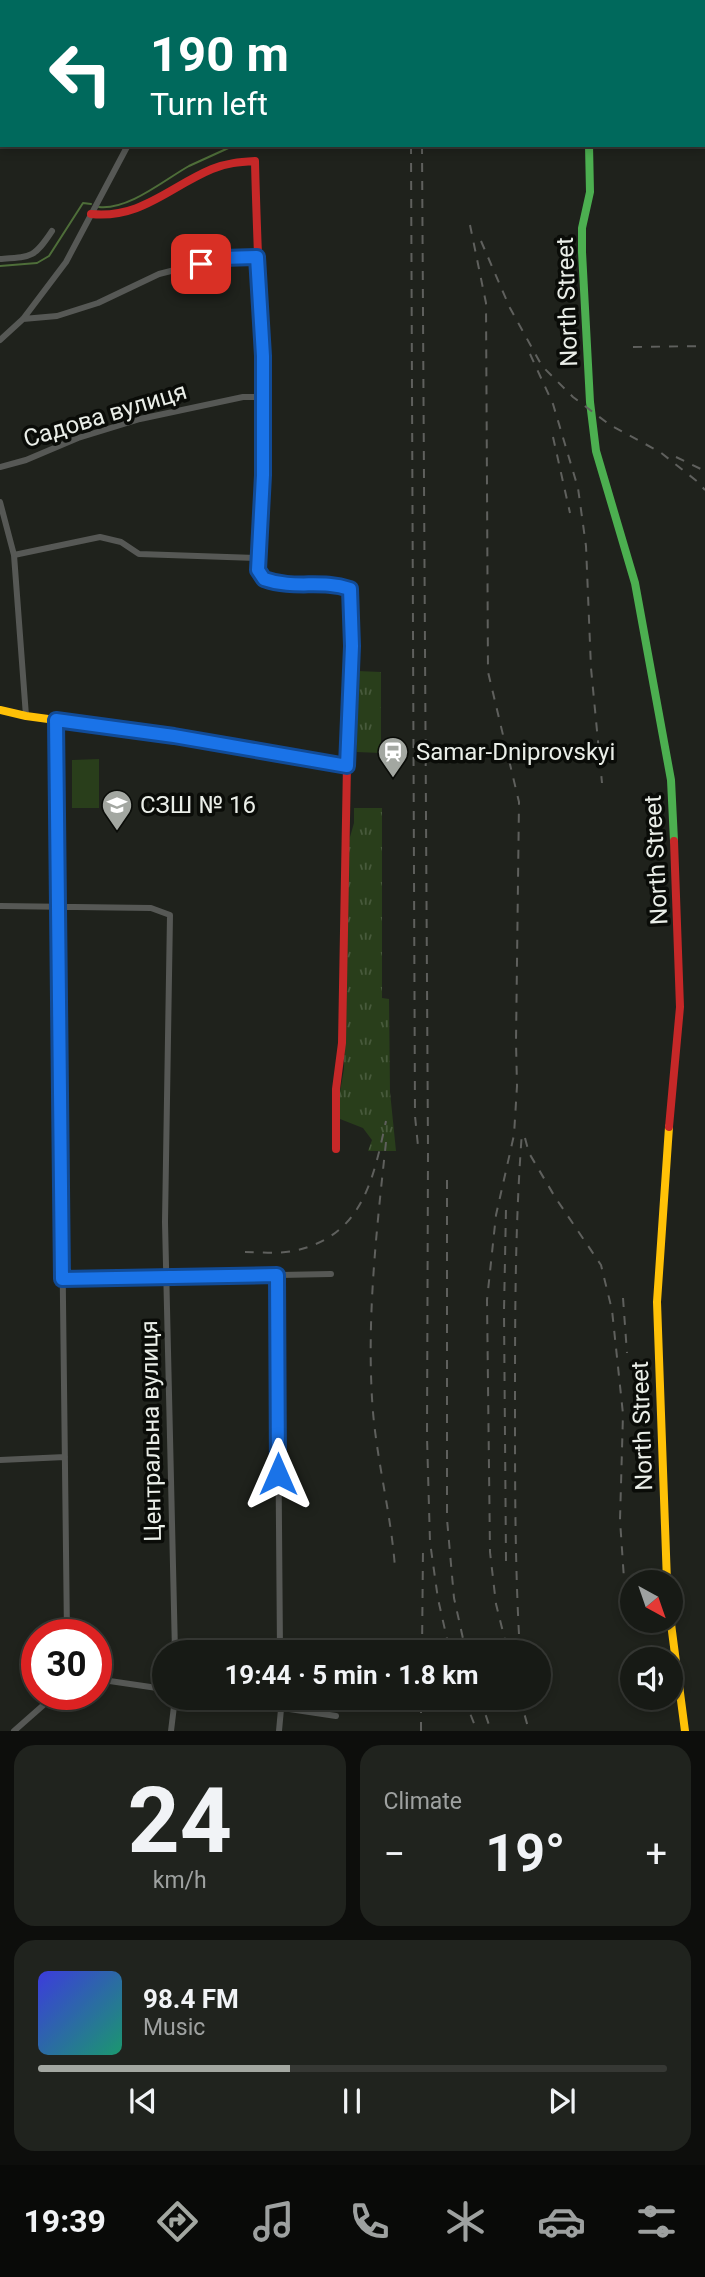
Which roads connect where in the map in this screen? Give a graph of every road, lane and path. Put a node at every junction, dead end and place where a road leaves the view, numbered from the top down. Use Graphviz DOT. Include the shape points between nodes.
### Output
graph roads {
  1 [pos="127,147"];
  2 [pos="589,147"];
  3 [pos="94,208"];
  4 [pos="52,230"];
  5 [pos="257,257"];
  6 [pos="0,259"];
  7 [pos="23,319"];
  8 [pos="0,340"];
  9 [pos="264,397"];
  10 [pos="0,467"];
  11 [pos="0,502"];
  12 [pos="14,555"];
  13 [pos="257,558"];
  14 [pos="0,710"];
  15 [pos="26,716"];
  16 [pos="56,720"];
  17 [pos="347,766"];
  18 [pos="0,906"];
  19 [pos="58,909"];
  20 [pos="336,1149"];
  21 [pos="331,1274"];
  22 [pos="277,1275"];
  23 [pos="166,1278"];
  24 [pos="62,1279"];
  25 [pos="65,1457"];
  26 [pos="0,1460"];
  27 [pos="667,1570"];
  28 [pos="67,1619"];
  29 [pos="672,1633"];
  30 [pos="175,1640"];
  31 [pos="280,1640"];
  32 [pos="112,1681"];
  33 [pos="152,1687"];
  34 [pos="38,1710"];
  35 [pos="174,1710"];
  36 [pos="282,1710"];
  37 [pos="290,1710"];
  38 [pos="336,1716"];
  39 [pos="14,1731"];
  40 [pos="171,1731"];
  41 [pos="279,1731"];
  42 [pos="685,1731"];
  1 -- 3 [label="street"];
  2 -- 27 [label="street, North Street" via="590,192 582,252 593,433 635,583 672,793 680,1007 657,1302"];
  3 -- 5 [label="street" via="104,218 142,206 229,161 255,160"];
  3 -- 7 [label="street" via="66,261"];
  4 -- 6 [label="street" via="39,251"];
  5 -- 7 [label="street" via="222,258 159,274 97,303 57,316"];
  5 -- 9 [label="street"];
  7 -- 8 [label="street"];
  9 -- 10 [label="street, Садова вулиця" via="243,397 140,419"];
  9 -- 13 [label="street"];
  11 -- 12 [label="street"];
  12 -- 13 [label="street" via="100,537 121,542 139,554"];
  12 -- 15 [label="street"];
  13 -- 17 [label="street" via="264,579 280,585 324,584 350,589"];
  14 -- 15 [label="street"];
  15 -- 16 [label="street"];
  16 -- 17 [label="street"];
  16 -- 19 [label="street"];
  17 -- 20 [label="street"];
  18 -- 19 [label="street"];
  19 -- 23 [label="street, Центральна вулиця" via="152,908 170,915"];
  19 -- 24 [label="street"];
  21 -- 22 [label="street"];
  22 -- 23 [label="street"];
  22 -- 31 [label="street"];
  23 -- 24 [label="street"];
  23 -- 30 [label="street, Центральна вулиця"];
  24 -- 25 [label="street"];
  25 -- 26 [label="street"];
  25 -- 28 [label="street"];
  29 -- 42 [label="street"];
  32 -- 33 [label="street"];
  34 -- 39 [label="street"];
  35 -- 40 [label="street"];
  36 -- 41 [label="street"];
  37 -- 38 [label="street"];
}
